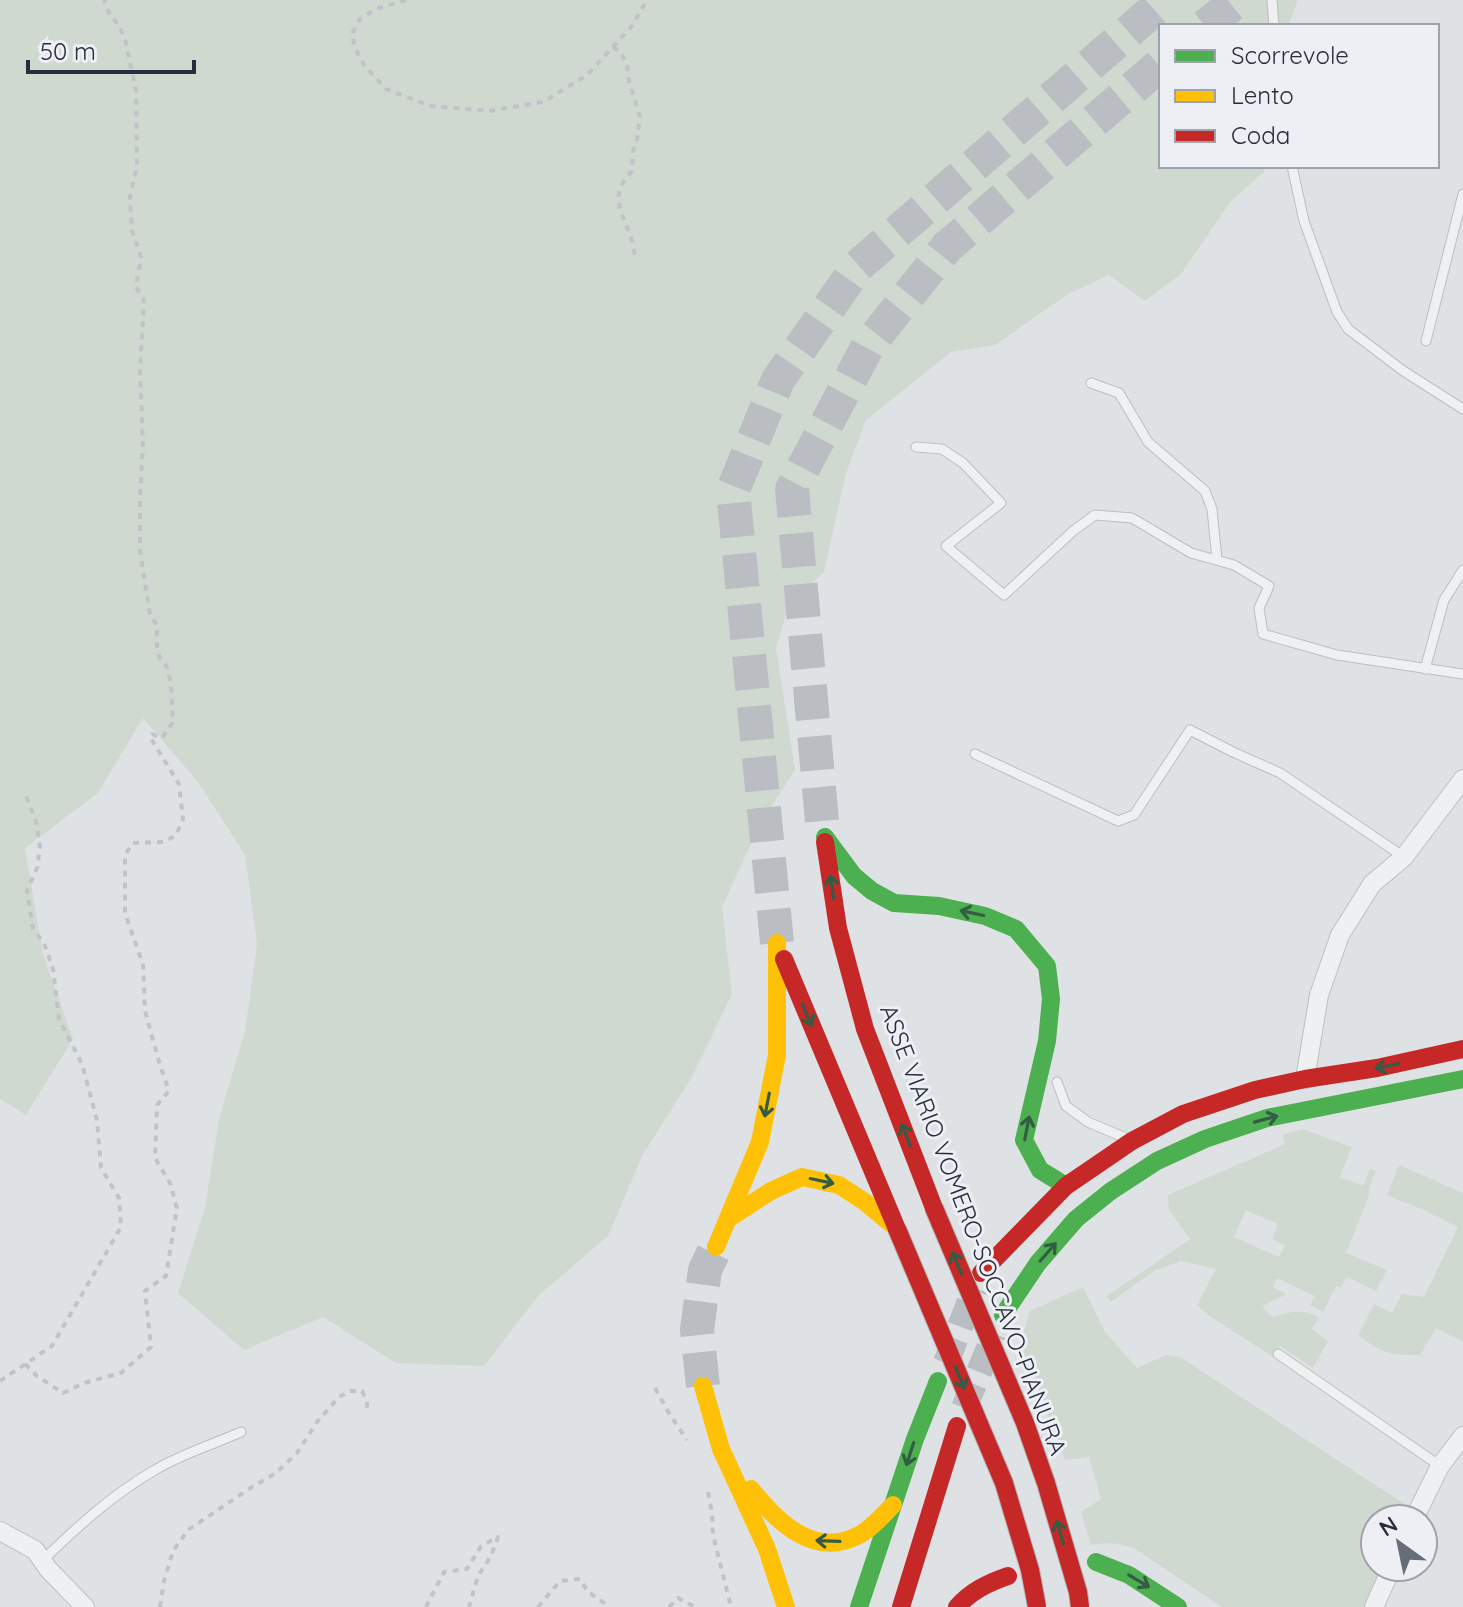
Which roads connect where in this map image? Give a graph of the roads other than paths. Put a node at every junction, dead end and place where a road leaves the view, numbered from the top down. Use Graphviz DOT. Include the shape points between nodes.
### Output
graph roads {
  1 [pos="1272,0"];
  2 [pos="1274,24"];
  3 [pos="1292,168"];
  4 [pos="1463,194"];
  5 [pos="1426,341"];
  6 [pos="1091,383"];
  7 [pos="1463,409"];
  8 [pos="916,447"];
  9 [pos="1217,560"];
  10 [pos="1463,570"];
  11 [pos="1425,669"];
  12 [pos="1463,674"];
  13 [pos="975,754"];
  14 [pos="1463,779"];
  15 [pos="1404,857"];
  16 [pos="1463,1049"];
  17 [pos="1305,1079"];
  18 [pos="1463,1079"];
  19 [pos="1057,1082"];
  20 [pos="1132,1141"];
  21 [pos="1066,1186"];
  22 [pos="728,1219"];
  23 [pos="897,1229"];
  24 [pos="716,1247"];
  25 [pos="981,1273"];
  26 [pos="1003,1315"];
  27 [pos="1278,1354"];
  28 [pos="938,1381"];
  29 [pos="703,1386"];
  30 [pos="957,1426"];
  31 [pos="241,1432"];
  32 [pos="1463,1436"];
  33 [pos="723,1454"];
  34 [pos="1440,1466"];
  35 [pos="1422,1503"];
  36 [pos="893,1505"];
  37 [pos="0,1531"];
  38 [pos="42,1561"];
  39 [pos="1096,1562"];
  40 [pos="1008,1576"];
  41 [pos="1385,1583"];
  42 [pos="85,1607"];
  43 [pos="786,1607"];
  44 [pos="859,1607"];
  45 [pos="901,1607"];
  46 [pos="957,1607"];
  47 [pos="1037,1607"];
  48 [pos="1080,1607"];
  49 [pos="1178,1607"];
  50 [pos="1374,1607"];
  1 -- 2 [label="lane"];
  3 -- 7 [label="lane" via="1304,221 1348,329"];
  4 -- 5 [label="lane"];
  6 -- 9 [label="lane" via="1119,393 1148,442 1205,491"];
  8 -- 9 [label="lane" via="942,449 1001,503 946,546 1004,595 1095,515 1132,518 1191,553"];
  9 -- 11 [label="lane" via="1269,586 1259,608 1263,634 1337,655"];
  10 -- 11 [label="lane" via="1444,600"];
  11 -- 12 [label="lane"];
  13 -- 15 [label="lane" via="1118,821 1134,815 1190,730 1280,773"];
  14 -- 15 [label="street"];
  15 -- 17 [label="street" via="1372,884 1340,935 1319,995"];
  16 -- 17 [label="main road, one-way"];
  17 -- 20 [label="main road" via="1183,1114"];
  26 -- 18 [label="main road, one-way" via="1076,1219 1157,1161 1267,1118"];
  19 -- 20 [label="lane" via="1066,1106"];
  20 -- 21 [label="main road"];
  21 -- 25 [label="main road"];
  48 -- 21 [label="main road, ASSE VIARIO VOMERO-SOCCAVO-PIANURA, one-way, bridge" via="1025,1423 865,1029 838,928 824,829 854,876 872,891 894,903 939,906 1016,929 1047,966 1047,1041 1024,1140 1040,1170"];
  22 -- 23 [label="main road, one-way" via="802,1177 839,1185"];
  22 -- 23 [label="main road" via="760,1142 777,1055 777,943"];
  22 -- 24 [label="main road"];
  23 -- 47 [label="main road, one-way, bridge" via="1004,1483"];
  27 -- 34 [label="lane"];
  28 -- 36 [label="main road, one-way"];
  29 -- 33 [label="main road"];
  30 -- 45 [label="main road"];
  31 -- 38 [label="lane" via="156,1469 81,1524"];
  32 -- 34 [label="street"];
  36 -- 33 [label="main road, one-way" via="861,1534 842,1542 805,1538 773,1517"];
  33 -- 43 [label="main road" via="763,1540"];
  34 -- 35 [label="street"];
  36 -- 44 [label="main road"];
  37 -- 38 [label="street" via="35,1550"];
  38 -- 42 [label="street"];
  39 -- 49 [label="main road, one-way" via="1122,1570"];
  40 -- 46 [label="main road" via="982,1586"];
  41 -- 50 [label="street"];
}
